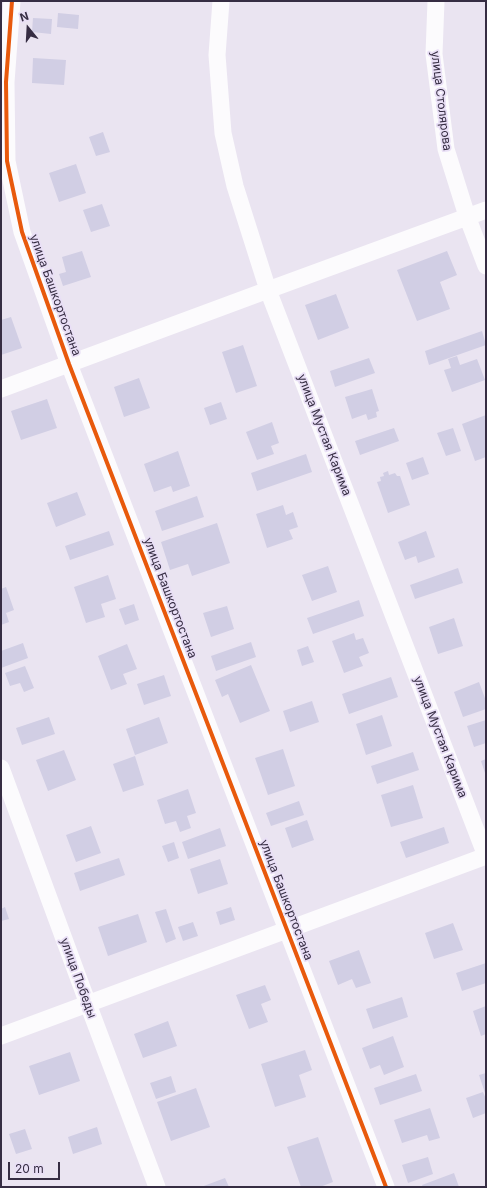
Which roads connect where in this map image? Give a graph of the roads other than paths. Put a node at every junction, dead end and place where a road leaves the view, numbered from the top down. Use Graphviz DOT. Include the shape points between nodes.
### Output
graph roads {
  1 [pos="12,1"];
  2 [pos="221,1"];
  3 [pos="436,1"];
  4 [pos="486,210"];
  5 [pos="467,216"];
  6 [pos="486,266"];
  7 [pos="268,290"];
  8 [pos="69,364"];
  9 [pos="1,389"];
  10 [pos="1,768"];
  11 [pos="486,856"];
  12 [pos="287,931"];
  13 [pos="88,1004"];
  14 [pos="1,1036"];
  15 [pos="158,1187"];
  16 [pos="386,1187"];
  1 -- 8 [label="street, улица Башкортостана" via="6,82 7,161 22,232"];
  2 -- 7 [label="street, улица Мустая Карима" via="217,55 223,133 235,186"];
  3 -- 5 [label="street, улица Столярова" via="434,54 446,149"];
  4 -- 5 [label="street"];
  5 -- 6 [label="street, улица Столярова"];
  5 -- 7 [label="street"];
  7 -- 8 [label="street"];
  7 -- 11 [label="street, улица Мустая Карима"];
  8 -- 9 [label="street"];
  8 -- 12 [label="street, улица Башкортостана"];
  10 -- 13 [label="street, улица Победы"];
  11 -- 12 [label="street"];
  12 -- 13 [label="street"];
  12 -- 16 [label="street, улица Башкортостана"];
  13 -- 14 [label="street"];
  13 -- 15 [label="street, улица Победы"];
}
